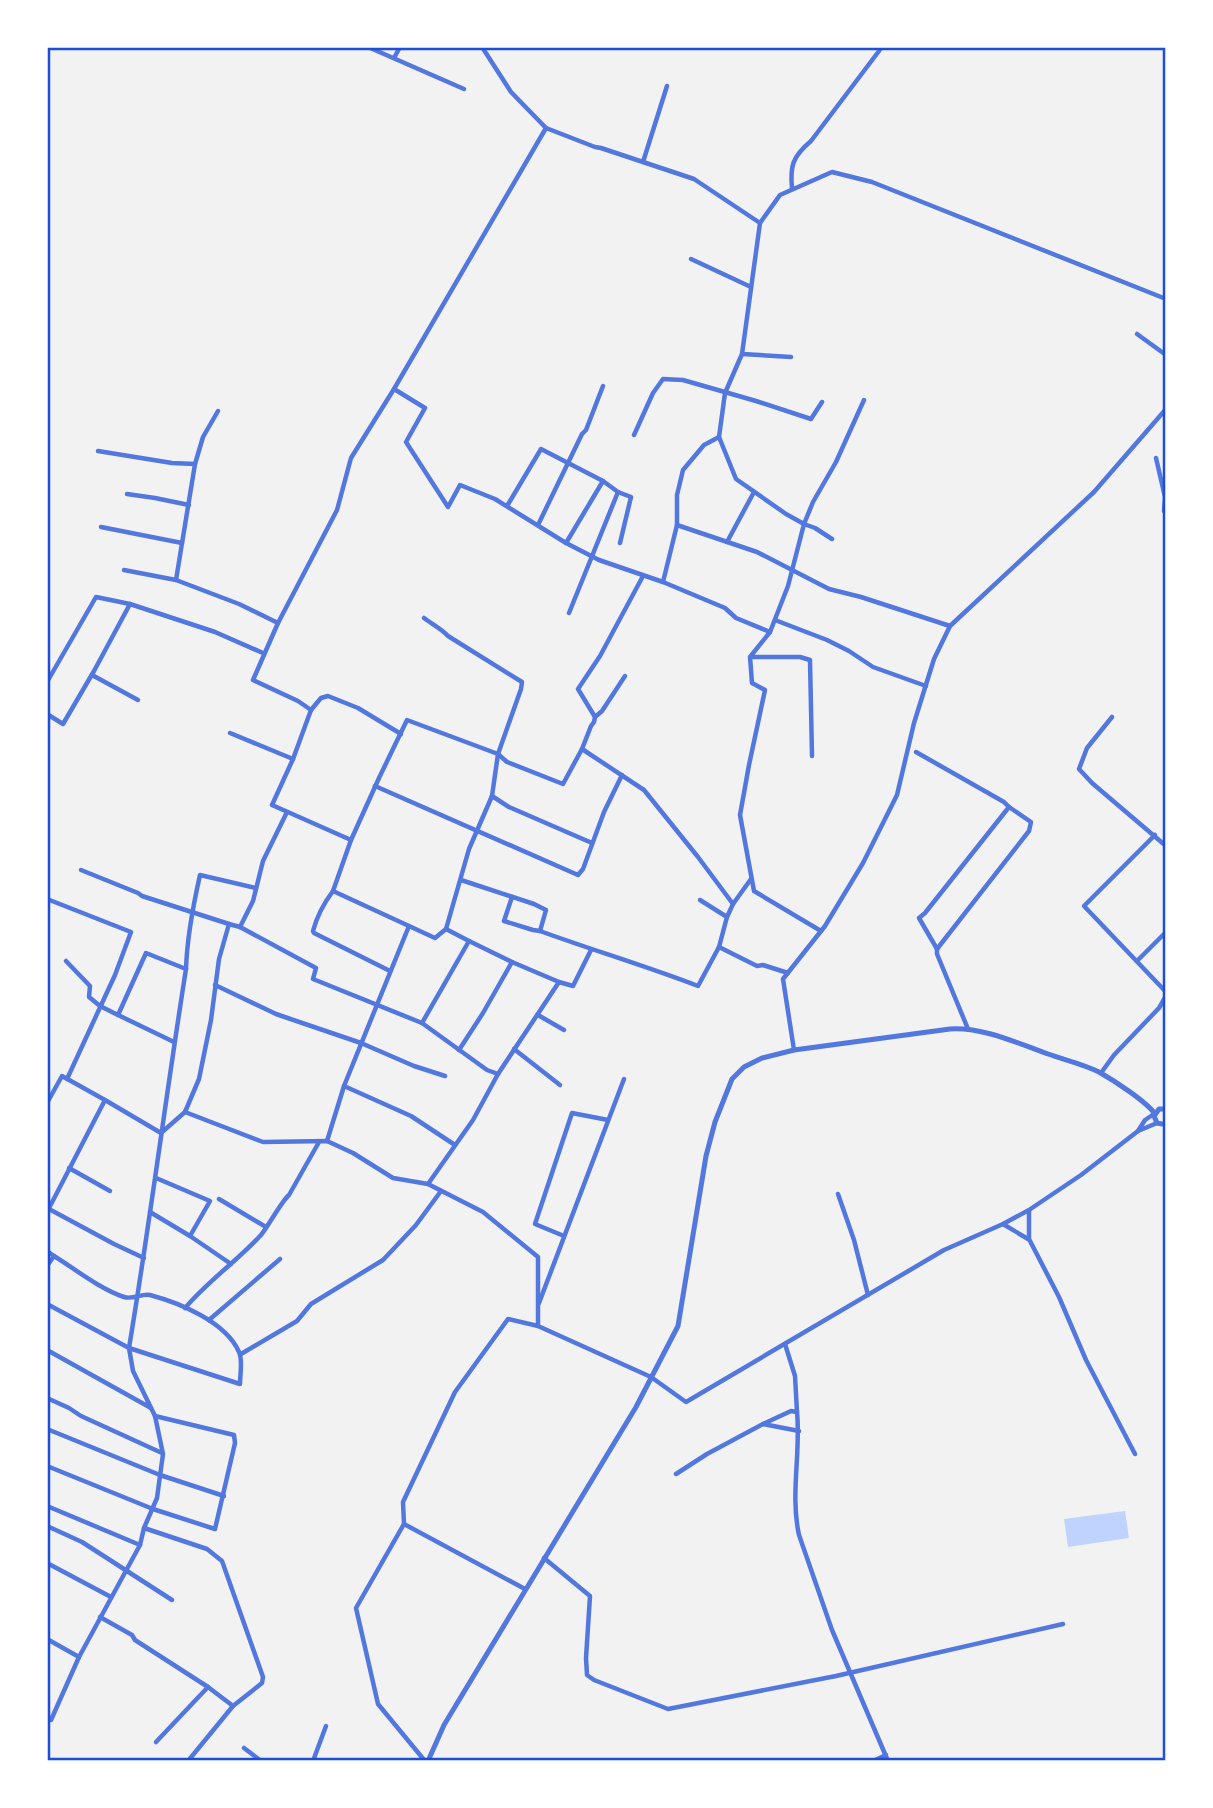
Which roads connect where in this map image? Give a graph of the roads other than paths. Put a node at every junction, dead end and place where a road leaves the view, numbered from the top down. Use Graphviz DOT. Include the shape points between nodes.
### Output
graph roads {
  1 [pos="368,47"];
  2 [pos="400,47"];
  3 [pos="482,47"];
  4 [pos="882,47"];
  5 [pos="394,58"];
  6 [pos="667,86"];
  7 [pos="464,89"];
  8 [pos="546,128"];
  9 [pos="643,162"];
  10 [pos="792,190"];
  11 [pos="760,223"];
  12 [pos="691,259"];
  13 [pos="751,287"];
  14 [pos="1166,299"];
  15 [pos="1137,334"];
  16 [pos="742,354"];
  17 [pos="1166,355"];
  18 [pos="791,357"];
  19 [pos="603,386"];
  20 [pos="394,389"];
  21 [pos="725,393"];
  22 [pos="864,400"];
  23 [pos="822,402"];
  24 [pos="1166,409"];
  25 [pos="218,411"];
  26 [pos="634,435"];
  27 [pos="719,437"];
  28 [pos="98,451"];
  29 [pos="1156,458"];
  30 [pos="568,463"];
  31 [pos="195,464"];
  32 [pos="603,481"];
  33 [pos="618,492"];
  34 [pos="754,492"];
  35 [pos="127,494"];
  36 [pos="1165,496"];
  37 [pos="189,505"];
  38 [pos="507,506"];
  39 [pos="1166,514"];
  40 [pos="804,524"];
  41 [pos="538,525"];
  42 [pos="677,526"];
  43 [pos="101,527"];
  44 [pos="832,539"];
  45 [pos="727,542"];
  46 [pos="182,543"];
  47 [pos="566,543"];
  48 [pos="620,543"];
  49 [pos="592,556"];
  50 [pos="124,570"];
  51 [pos="792,571"];
  52 [pos="643,576"];
  53 [pos="176,580"];
  54 [pos="663,582"];
  55 [pos="130,604"];
  56 [pos="569,613"];
  57 [pos="424,618"];
  58 [pos="775,620"];
  59 [pos="278,623"];
  60 [pos="950,626"];
  61 [pos="770,632"];
  62 [pos="263,653"];
  63 [pos="750,657"];
  64 [pos="92,675"];
  65 [pos="625,676"];
  66 [pos="47,682"];
  67 [pos="926,686"];
  68 [pos="138,700"];
  69 [pos="311,710"];
  70 [pos="47,714"];
  71 [pos="595,717"];
  72 [pos="1112,717"];
  73 [pos="230,733"];
  74 [pos="401,734"];
  75 [pos="582,750"];
  76 [pos="916,752"];
  77 [pos="498,754"];
  78 [pos="812,756"];
  79 [pos="293,759"];
  80 [pos="622,775"];
  81 [pos="375,786"];
  82 [pos="492,796"];
  83 [pos="1009,807"];
  84 [pos="287,811"];
  85 [pos="477,830"];
  86 [pos="1155,835"];
  87 [pos="351,840"];
  88 [pos="592,843"];
  89 [pos="1166,846"];
  90 [pos="81,870"];
  91 [pos="751,879"];
  92 [pos="461,880"];
  93 [pos="256,888"];
  94 [pos="333,891"];
  95 [pos="512,897"];
  96 [pos="47,899"];
  97 [pos="700,900"];
  98 [pos="733,904"];
  99 [pos="192,913"];
  100 [pos="727,917"];
  101 [pos="229,924"];
  102 [pos="409,926"];
  103 [pos="240,928"];
  104 [pos="446,929"];
  105 [pos="540,930"];
  106 [pos="821,931"];
  107 [pos="1166,932"];
  108 [pos="470,941"];
  109 [pos="719,947"];
  110 [pos="937,949"];
  111 [pos="591,950"];
  112 [pos="66,961"];
  113 [pos="1137,961"];
  114 [pos="512,962"];
  115 [pos="186,969"];
  116 [pos="390,971"];
  117 [pos="788,973"];
  118 [pos="559,982"];
  119 [pos="215,985"];
  120 [pos="1166,994"];
  121 [pos="377,1004"];
  122 [pos="100,1006"];
  123 [pos="118,1014"];
  124 [pos="538,1015"];
  125 [pos="422,1023"];
  126 [pos="564,1030"];
  127 [pos="968,1030"];
  128 [pos="174,1042"];
  129 [pos="361,1043"];
  130 [pos="513,1049"];
  131 [pos="459,1050"];
  132 [pos="794,1050"];
  133 [pos="1101,1073"];
  134 [pos="498,1074"];
  135 [pos="445,1076"];
  136 [pos="67,1079"];
  137 [pos="624,1079"];
  138 [pos="560,1085"];
  139 [pos="344,1086"];
  140 [pos="105,1100"];
  141 [pos="47,1103"];
  142 [pos="1162,1109"];
  143 [pos="185,1112"];
  144 [pos="608,1120"];
  145 [pos="1157,1122"];
  146 [pos="1166,1124"];
  147 [pos="1138,1131"];
  148 [pos="161,1133"];
  149 [pos="327,1141"];
  150 [pos="319,1142"];
  151 [pos="455,1145"];
  152 [pos="69,1168"];
  153 [pos="156,1178"];
  154 [pos="428,1184"];
  155 [pos="110,1191"];
  156 [pos="442,1191"];
  157 [pos="838,1194"];
  158 [pos="219,1199"];
  159 [pos="48,1209"];
  160 [pos="1030,1210"];
  161 [pos="150,1213"];
  162 [pos="1003,1224"];
  163 [pos="266,1227"];
  164 [pos="190,1236"];
  165 [pos="564,1236"];
  166 [pos="1029,1239"];
  167 [pos="47,1251"];
  168 [pos="54,1256"];
  169 [pos="144,1258"];
  170 [pos="280,1259"];
  171 [pos="231,1264"];
  172 [pos="47,1266"];
  173 [pos="868,1295"];
  174 [pos="138,1297"];
  175 [pos="47,1304"];
  176 [pos="537,1307"];
  177 [pos="185,1308"];
  178 [pos="209,1320"];
  179 [pos="538,1326"];
  180 [pos="785,1344"];
  181 [pos="129,1348"];
  182 [pos="47,1350"];
  183 [pos="241,1354"];
  184 [pos="651,1377"];
  185 [pos="47,1398"];
  186 [pos="152,1408"];
  187 [pos="797,1412"];
  188 [pos="155,1416"];
  189 [pos="763,1424"];
  190 [pos="47,1429"];
  191 [pos="799,1431"];
  192 [pos="163,1454"];
  193 [pos="1135,1454"];
  194 [pos="47,1466"];
  195 [pos="676,1474"];
  196 [pos="160,1475"];
  197 [pos="224,1496"];
  198 [pos="47,1506"];
  199 [pos="153,1509"];
  200 [pos="404,1524"];
  201 [pos="47,1526"];
  202 [pos="144,1528"];
  203 [pos="140,1545"];
  204 [pos="544,1558"];
  205 [pos="47,1563"];
  206 [pos="126,1570"];
  207 [pos="525,1589"];
  208 [pos="111,1597"];
  209 [pos="172,1600"];
  210 [pos="100,1617"];
  211 [pos="1063,1624"];
  212 [pos="47,1639"];
  213 [pos="79,1657"];
  214 [pos="850,1672"];
  215 [pos="208,1687"];
  216 [pos="233,1706"];
  217 [pos="47,1717"];
  218 [pos="326,1726"];
  219 [pos="156,1742"];
  220 [pos="244,1748"];
  221 [pos="886,1755"];
  222 [pos="188,1761"];
  223 [pos="261,1761"];
  224 [pos="313,1761"];
  225 [pos="426,1761"];
  226 [pos="873,1761"];
  227 [pos="888,1761"];
  1 -- 5 [label="street"];
  2 -- 5 [label="street"];
  3 -- 8 [label="street" via="511,92"];
  4 -- 10 [label="street" via="790,167"];
  5 -- 7 [label="street"];
  6 -- 9 [label="street"];
  8 -- 9 [label="street"];
  8 -- 20 [label="street"];
  9 -- 11 [label="street" via="694,179"];
  10 -- 11 [label="street" via="780,195"];
  10 -- 14 [label="street" via="832,172 872,182"];
  11 -- 13 [label="street"];
  12 -- 13 [label="street"];
  13 -- 16 [label="street"];
  15 -- 17 [label="street"];
  16 -- 18 [label="street"];
  16 -- 21 [label="street"];
  19 -- 30 [label="street"];
  20 -- 38 [label="street" via="425,408 406,442 448,507 460,485"];
  20 -- 59 [label="street" via="351,458 337,510"];
  21 -- 23 [label="street" via="811,419"];
  21 -- 26 [label="street" via="663,379"];
  21 -- 27 [label="street"];
  22 -- 40 [label="street"];
  24 -- 60 [label="street" via="1094,492"];
  25 -- 31 [label="street"];
  27 -- 34 [label="street" via="736,479"];
  27 -- 42 [label="street" via="704,445 683,470"];
  28 -- 31 [label="street"];
  29 -- 36 [label="street"];
  30 -- 32 [label="street"];
  30 -- 38 [label="street" via="541,449"];
  30 -- 41 [label="street"];
  31 -- 37 [label="street"];
  32 -- 33 [label="street"];
  32 -- 47 [label="street"];
  33 -- 48 [label="street" via="631,497"];
  33 -- 49 [label="street"];
  34 -- 40 [label="street"];
  34 -- 45 [label="street"];
  35 -- 37 [label="street"];
  36 -- 39 [label="street"];
  37 -- 46 [label="street"];
  38 -- 41 [label="street"];
  40 -- 44 [label="street"];
  40 -- 51 [label="street"];
  41 -- 47 [label="street"];
  42 -- 45 [label="street"];
  42 -- 54 [label="street"];
  43 -- 46 [label="street"];
  45 -- 51 [label="street"];
  46 -- 53 [label="street"];
  47 -- 49 [label="street"];
  49 -- 52 [label="street"];
  49 -- 56 [label="street"];
  50 -- 53 [label="street"];
  51 -- 58 [label="street"];
  51 -- 60 [label="street" via="829,589"];
  52 -- 54 [label="street"];
  52 -- 71 [label="street" via="578,689"];
  53 -- 59 [label="street"];
  54 -- 61 [label="street"];
  55 -- 62 [label="street"];
  55 -- 64 [label="street"];
  55 -- 66 [label="street" via="96,597"];
  57 -- 77 [label="street" via="522,682"];
  58 -- 61 [label="street"];
  58 -- 67 [label="street" via="827,640 873,667"];
  59 -- 62 [label="street"];
  60 -- 67 [label="street"];
  61 -- 63 [label="street"];
  62 -- 69 [label="street" via="253,680"];
  63 -- 78 [label="street" via="810,660"];
  63 -- 91 [label="street" via="752,683 765,690 740,816"];
  64 -- 68 [label="street"];
  64 -- 70 [label="street" via="63,724"];
  65 -- 71 [label="street"];
  67 -- 106 [label="street" via="897,794 863,863"];
  69 -- 74 [label="street" via="328,696"];
  69 -- 79 [label="street"];
  71 -- 75 [label="street"];
  72 -- 86 [label="street" via="1087,748 1079,769"];
  73 -- 79 [label="street"];
  74 -- 77 [label="street" via="408,720"];
  74 -- 81 [label="street"];
  75 -- 77 [label="street" via="563,783 507,762"];
  75 -- 80 [label="street"];
  76 -- 83 [label="street"];
  77 -- 82 [label="street"];
  79 -- 84 [label="street" via="272,805"];
  80 -- 88 [label="street"];
  80 -- 98 [label="street" via="644,790"];
  81 -- 85 [label="street"];
  81 -- 87 [label="street"];
  82 -- 85 [label="street"];
  82 -- 88 [label="street"];
  83 -- 110 [label="street" via="919,918"];
  83 -- 110 [label="street" via="1031,822 1029,831"];
  84 -- 87 [label="street"];
  84 -- 93 [label="street"];
  85 -- 88 [label="street" via="578,875"];
  85 -- 92 [label="street"];
  86 -- 89 [label="street"];
  86 -- 113 [label="street" via="1084,906"];
  87 -- 94 [label="street"];
  90 -- 99 [label="street"];
  91 -- 98 [label="street"];
  91 -- 106 [label="street" via="754,891"];
  92 -- 95 [label="street"];
  92 -- 104 [label="street"];
  93 -- 99 [label="street" via="200,875"];
  93 -- 103 [label="street"];
  94 -- 102 [label="street"];
  94 -- 116 [label="street" via="314,933"];
  95 -- 105 [label="street" via="546,910"];
  95 -- 105 [label="street" via="504,921"];
  96 -- 122 [label="street" via="131,932"];
  97 -- 100 [label="street"];
  98 -- 100 [label="street"];
  99 -- 101 [label="street"];
  99 -- 115 [label="street"];
  100 -- 109 [label="street"];
  101 -- 103 [label="street"];
  101 -- 119 [label="street"];
  102 -- 104 [label="street" via="435,938"];
  102 -- 116 [label="street"];
  103 -- 121 [label="street" via="316,968 313,979"];
  104 -- 108 [label="street"];
  105 -- 111 [label="street"];
  106 -- 117 [label="street"];
  107 -- 113 [label="street"];
  108 -- 114 [label="street"];
  108 -- 125 [label="street"];
  109 -- 111 [label="street" via="698,986"];
  109 -- 117 [label="street" via="757,966"];
  110 -- 127 [label="street"];
  111 -- 118 [label="street" via="573,986"];
  112 -- 122 [label="street" via="90,986 89,997"];
  113 -- 120 [label="street"];
  114 -- 118 [label="street"];
  114 -- 131 [label="street"];
  115 -- 123 [label="street" via="146,953"];
  115 -- 128 [label="street"];
  116 -- 121 [label="street"];
  117 -- 132 [label="street" via="783,979"];
  118 -- 124 [label="street"];
  119 -- 129 [label="street" via="276,1014"];
  119 -- 143 [label="street" via="199,1079"];
  120 -- 133 [label="street"];
  121 -- 125 [label="street"];
  121 -- 129 [label="street"];
  122 -- 123 [label="street"];
  122 -- 136 [label="street"];
  123 -- 128 [label="street"];
  124 -- 126 [label="street"];
  124 -- 130 [label="street"];
  125 -- 131 [label="street"];
  127 -- 132 [label="street"];
  127 -- 133 [label="street"];
  128 -- 148 [label="street"];
  129 -- 135 [label="street"];
  129 -- 139 [label="street"];
  130 -- 134 [label="street"];
  130 -- 138 [label="street"];
  131 -- 134 [label="street"];
  132 -- 184 [label="street" via="762,1058 732,1079 706,1156 678,1326"];
  133 -- 142 [label="street" via="1147,1105"];
  134 -- 151 [label="street"];
  136 -- 140 [label="street"];
  136 -- 141 [label="street" via="62,1076"];
  137 -- 144 [label="street"];
  139 -- 149 [label="street"];
  139 -- 151 [label="street" via="411,1116"];
  140 -- 148 [label="street"];
  140 -- 152 [label="street"];
  142 -- 145 [label="street"];
  142 -- 147 [label="street"];
  143 -- 148 [label="street"];
  143 -- 150 [label="street" via="263,1142"];
  144 -- 165 [label="street"];
  144 -- 165 [label="street" via="572,1113 536,1224"];
  145 -- 146 [label="street"];
  145 -- 147 [label="street"];
  147 -- 160 [label="street"];
  148 -- 153 [label="street"];
  149 -- 150 [label="street"];
  149 -- 154 [label="street" via="393,1178"];
  150 -- 163 [label="street"];
  151 -- 154 [label="street"];
  152 -- 155 [label="street"];
  152 -- 159 [label="street"];
  153 -- 161 [label="street"];
  153 -- 164 [label="street" via="210,1201"];
  154 -- 156 [label="street"];
  156 -- 176 [label="street" via="483,1212 538,1257"];
  156 -- 183 [label="street" via="383,1261 312,1304 298,1321"];
  157 -- 173 [label="street"];
  158 -- 163 [label="street"];
  159 -- 169 [label="street"];
  160 -- 162 [label="street"];
  160 -- 166 [label="street"];
  161 -- 164 [label="street"];
  161 -- 169 [label="street"];
  162 -- 166 [label="street"];
  162 -- 173 [label="street" via="944,1250"];
  163 -- 171 [label="street"];
  164 -- 171 [label="street"];
  165 -- 176 [label="street"];
  166 -- 193 [label="street"];
  167 -- 168 [label="street"];
  168 -- 172 [label="street"];
  168 -- 174 [label="street" via="110,1291"];
  169 -- 174 [label="street"];
  170 -- 178 [label="street"];
  171 -- 177 [label="street"];
  173 -- 180 [label="street"];
  174 -- 177 [label="street" via="147,1294"];
  174 -- 181 [label="street"];
  175 -- 181 [label="street"];
  176 -- 179 [label="street"];
  177 -- 178 [label="street"];
  178 -- 183 [label="street" via="227,1333"];
  179 -- 184 [label="street"];
  179 -- 200 [label="street" via="508,1320 455,1392 403,1502"];
  180 -- 184 [label="street" via="686,1402"];
  180 -- 187 [label="street"];
  181 -- 183 [label="street" via="240,1384"];
  181 -- 186 [label="street" via="133,1371"];
  182 -- 186 [label="street"];
  184 -- 204 [label="street"];
  185 -- 192 [label="street"];
  186 -- 188 [label="street"];
  187 -- 189 [label="street"];
  187 -- 191 [label="street"];
  188 -- 192 [label="street"];
  188 -- 197 [label="street" via="234,1436"];
  189 -- 191 [label="street"];
  189 -- 195 [label="street"];
  190 -- 196 [label="street"];
  191 -- 214 [label="street" via="796,1523"];
  192 -- 196 [label="street"];
  194 -- 199 [label="street"];
  196 -- 197 [label="street"];
  196 -- 199 [label="street"];
  197 -- 199 [label="street" via="215,1529"];
  198 -- 203 [label="street"];
  199 -- 202 [label="street"];
  200 -- 207 [label="street"];
  200 -- 225 [label="street" via="356,1608 378,1704"];
  201 -- 206 [label="street"];
  202 -- 203 [label="street"];
  202 -- 216 [label="street" via="207,1549 222,1561 263,1677 262,1683"];
  203 -- 206 [label="street"];
  204 -- 207 [label="street"];
  204 -- 214 [label="street" via="590,1596 587,1675 668,1709"];
  205 -- 208 [label="street"];
  206 -- 208 [label="street"];
  206 -- 209 [label="street"];
  207 -- 225 [label="street"];
  208 -- 210 [label="street"];
  210 -- 213 [label="street"];
  210 -- 215 [label="street"];
  211 -- 214 [label="street"];
  212 -- 213 [label="street"];
  213 -- 217 [label="street" via="51,1720"];
  214 -- 221 [label="street"];
  215 -- 216 [label="street"];
  215 -- 219 [label="street"];
  216 -- 222 [label="street"];
  218 -- 224 [label="street"];
  220 -- 223 [label="street"];
  221 -- 226 [label="street"];
  221 -- 227 [label="street"];
}
